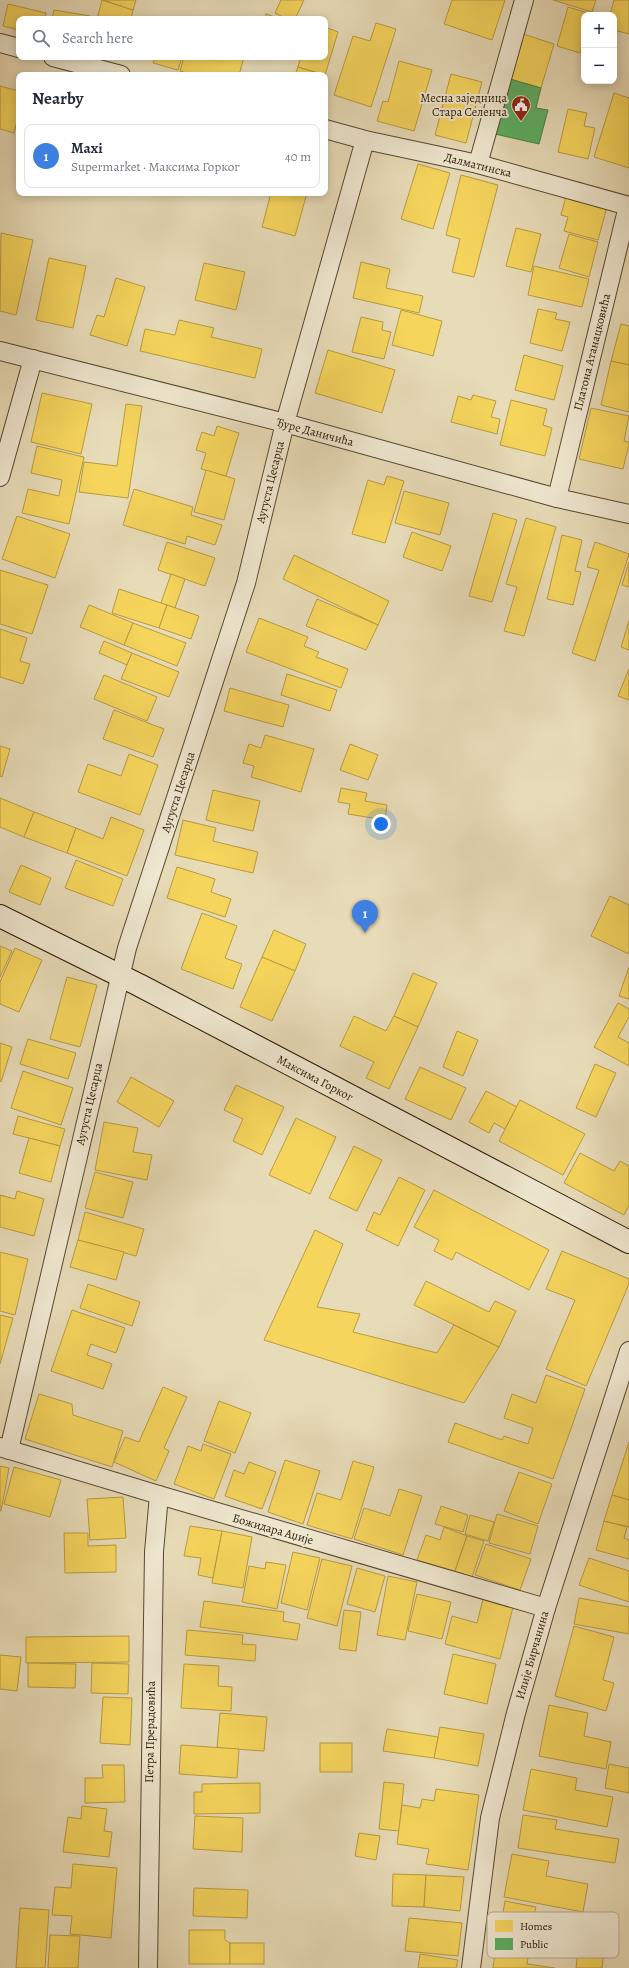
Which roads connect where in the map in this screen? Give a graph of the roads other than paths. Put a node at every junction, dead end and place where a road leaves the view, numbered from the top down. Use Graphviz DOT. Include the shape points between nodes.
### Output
graph roads {
  1 [pos="524,0"];
  2 [pos="0,43"];
  3 [pos="16,47"];
  4 [pos="64,60"];
  5 [pos="110,72"];
  6 [pos="328,130"];
  7 [pos="365,140"];
  8 [pos="478,164"];
  9 [pos="628,206"];
  10 [pos="0,351"];
  11 [pos="32,359"];
  12 [pos="285,423"];
  13 [pos="0,477"];
  14 [pos="557,498"];
  15 [pos="629,514"];
  16 [pos="0,916"];
  17 [pos="120,975"];
  18 [pos="629,1242"];
  19 [pos="629,1351"];
  20 [pos="5,1448"];
  21 [pos="158,1495"];
  22 [pos="546,1608"];
  23 [pos="148,1968"];
  24 [pos="471,1968"];
  1 -- 8 [label="street"];
  2 -- 3 [label="street"];
  4 -- 5 [label="street"];
  6 -- 7 [label="street, Далматинска"];
  7 -- 8 [label="street, Далматинска"];
  7 -- 12 [label="street, Аугуста Цесарца"];
  8 -- 9 [label="street, Далматинска"];
  9 -- 14 [label="street, Платона Атанацковића"];
  10 -- 11 [label="street, Ђуре Даничића"];
  11 -- 12 [label="street, Ђуре Даничића"];
  11 -- 13 [label="street"];
  12 -- 14 [label="street, Ђуре Даничића"];
  12 -- 17 [label="street, Аугуста Цесарца" via="246,583"];
  14 -- 15 [label="street, Ђуре Даничића"];
  16 -- 17 [label="street, Максима Горког"];
  17 -- 18 [label="street, Максима Горког"];
  17 -- 20 [label="street, Аугуста Цесарца"];
  19 -- 22 [label="street, Илије Бирчанина"];
  20 -- 21 [label="street, Божидара Аџије"];
  21 -- 22 [label="street, Божидара Аџије"];
  21 -- 23 [label="street, Петра Прерадовића" via="154,1560"];
  22 -- 24 [label="street, Илије Бирчанина" via="516,1712 490,1818"];
}
